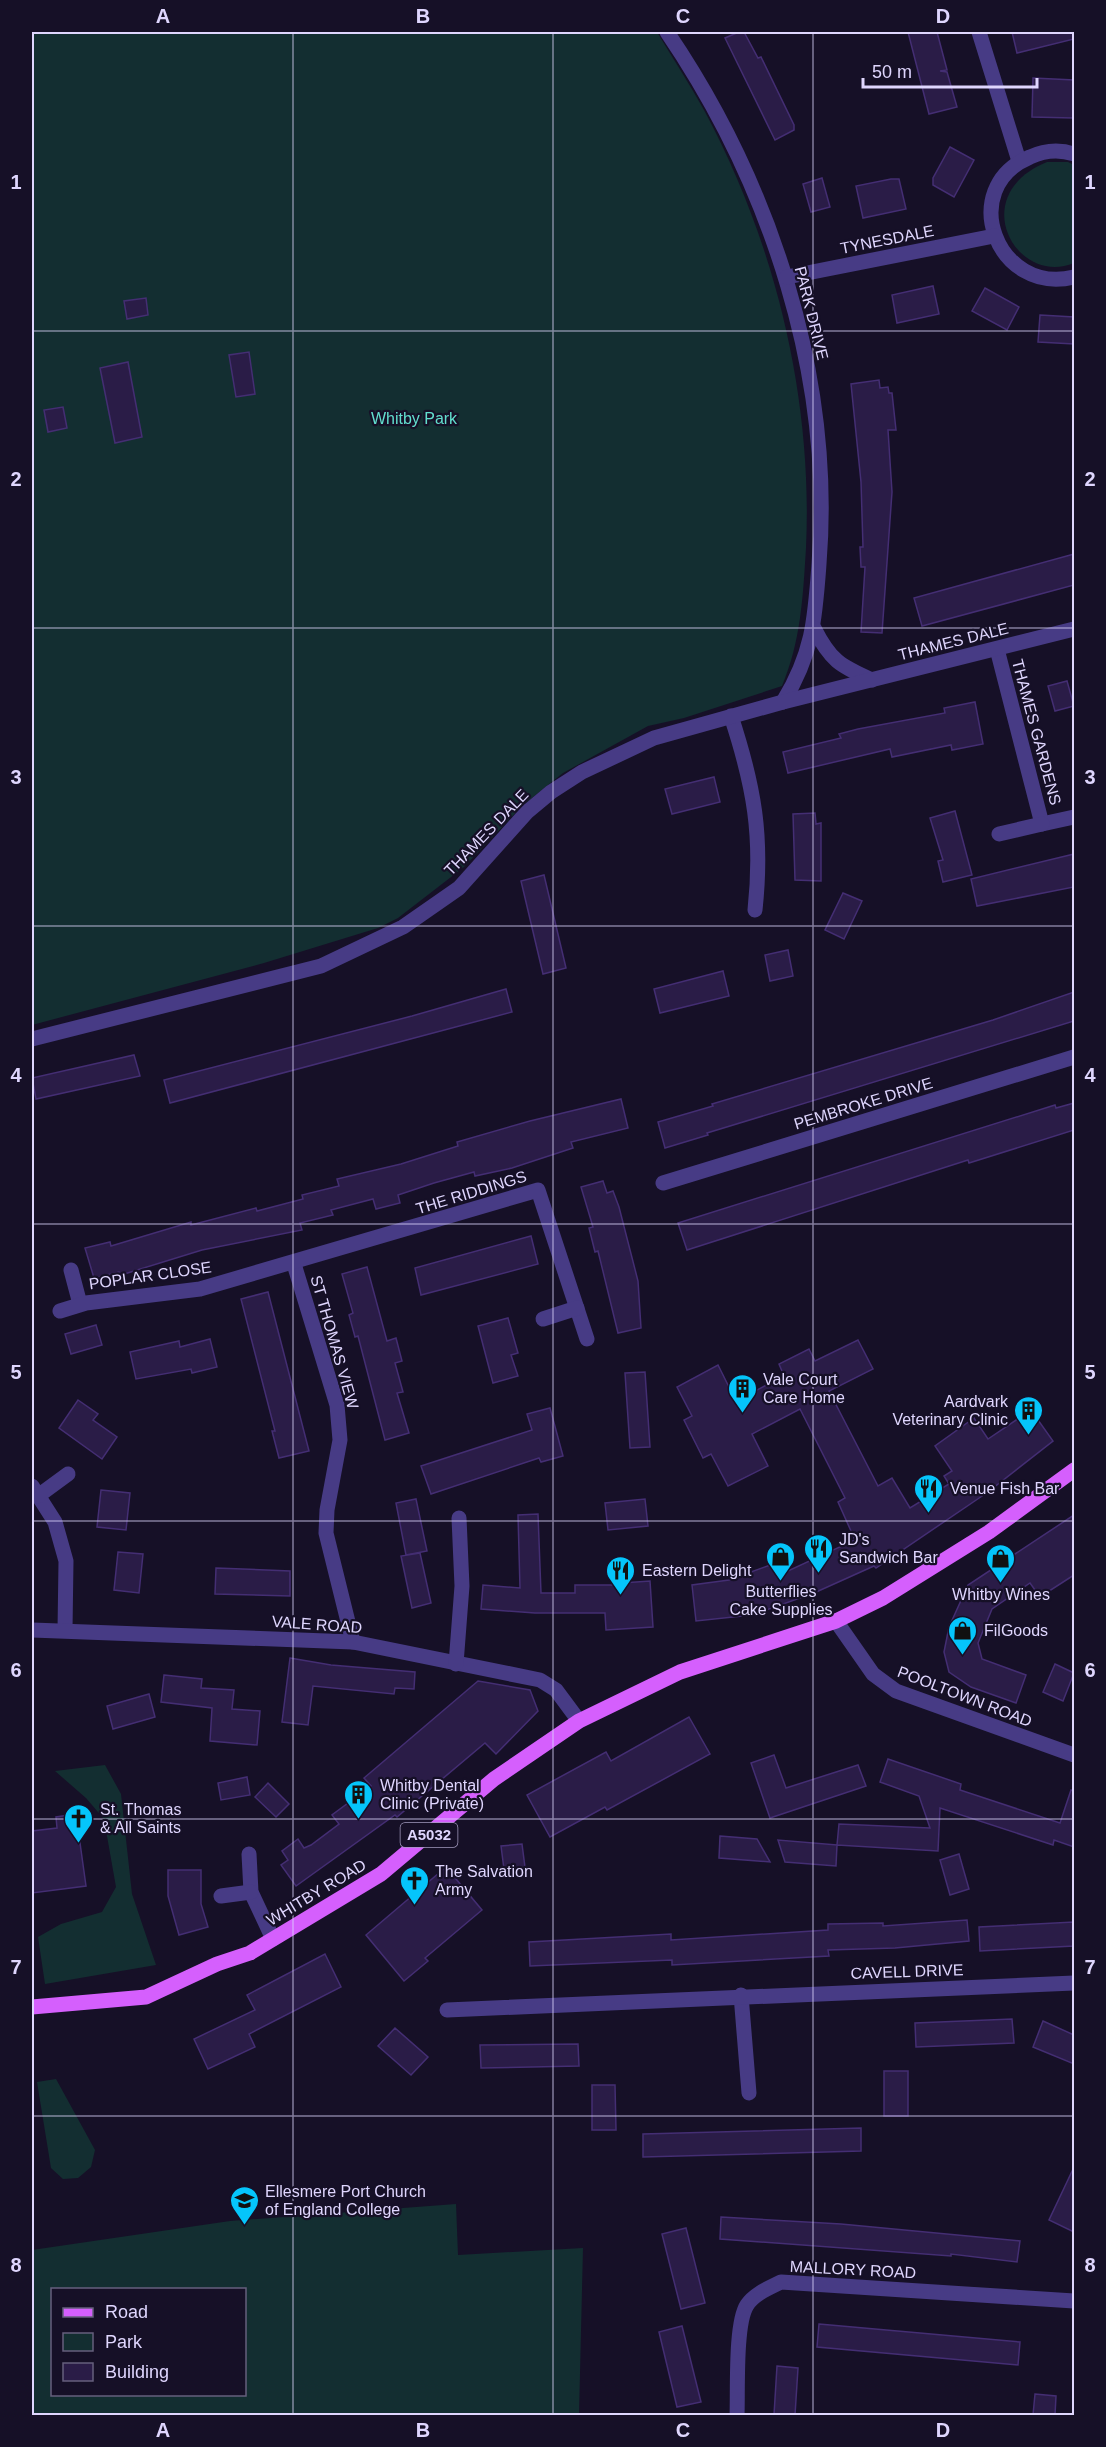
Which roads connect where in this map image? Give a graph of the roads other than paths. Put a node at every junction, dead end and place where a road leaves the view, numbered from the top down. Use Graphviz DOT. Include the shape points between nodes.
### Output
graph roads {
  1 [pos="667,32"];
  2 [pos="979,32"];
  3 [pos="1074,154"];
  4 [pos="1019,161"];
  5 [pos="994,236"];
  6 [pos="1074,277"];
  7 [pos="787,278"];
  8 [pos="814,628"];
  9 [pos="1074,629"];
  10 [pos="997,649"];
  11 [pos="872,680"];
  12 [pos="783,702"];
  13 [pos="731,716"];
  14 [pos="1074,817"];
  15 [pos="1042,824"];
  16 [pos="999,834"];
  17 [pos="755,910"];
  18 [pos="32,1039"];
  19 [pos="1074,1057"];
  20 [pos="663,1183"];
  21 [pos="294,1264"];
  22 [pos="71,1270"];
  23 [pos="80,1304"];
  24 [pos="577,1308"];
  25 [pos="60,1311"];
  26 [pos="543,1319"];
  27 [pos="587,1339"];
  28 [pos="1074,1470"];
  29 [pos="68,1474"];
  30 [pos="35,1491"];
  31 [pos="459,1518"];
  32 [pos="836,1621"];
  33 [pos="32,1630"];
  34 [pos="65,1630"];
  35 [pos="353,1642"];
  36 [pos="456,1664"];
  37 [pos="579,1721"];
  38 [pos="1074,1755"];
  39 [pos="249,1854"];
  40 [pos="251,1892"];
  41 [pos="221,1896"];
  42 [pos="273,1939"];
  43 [pos="1074,1983"];
  44 [pos="741,1995"];
  45 [pos="32,2007"];
  46 [pos="447,2010"];
  47 [pos="749,2093"];
  48 [pos="1074,2301"];
  49 [pos="736,2415"];
  1 -- 7 [label="street, PARK DRIVE" via="692,68 741,164"];
  2 -- 4 [label="street"];
  3 -- 4 [label="street" via="1063,150 1040,152"];
  4 -- 5 [label="street" via="995,191 991,213"];
  5 -- 6 [label="street" via="1013,264 1033,276"];
  5 -- 7 [label="street, TYNESDALE"];
  7 -- 8 [label="street, PARK DRIVE" via="818,441 823,518"];
  8 -- 11 [label="street" via="826,651 841,667"];
  8 -- 12 [label="street, PARK DRIVE" via="800,674"];
  9 -- 10 [label="street, THAMES DALE"];
  10 -- 11 [label="street, THAMES DALE"];
  10 -- 15 [label="street, THAMES GARDENS"];
  11 -- 12 [label="street, THAMES DALE"];
  12 -- 13 [label="street, THAMES DALE"];
  13 -- 17 [label="street" via="750,776 758,825"];
  13 -- 18 [label="street, THAMES DALE" via="654,738 582,772 527,812 459,888 403,927 321,966"];
  14 -- 15 [label="street, THAMES GARDENS"];
  15 -- 16 [label="street, THAMES GARDENS"];
  19 -- 20 [label="street, PEMBROKE DRIVE"];
  21 -- 23 [label="street, POPLAR CLOSE" via="200,1289"];
  21 -- 24 [label="street, THE RIDDINGS" via="538,1190"];
  21 -- 35 [label="street, ST THOMAS VIEW" via="338,1406 340,1440 326,1533"];
  22 -- 23 [label="street, POPLAR CLOSE"];
  23 -- 25 [label="street, POPLAR CLOSE"];
  24 -- 26 [label="street"];
  24 -- 27 [label="street, THE RIDDINGS"];
  28 -- 32 [label="main road, A5032" via="958,1552 883,1598"];
  29 -- 30 [label="street"];
  30 -- 34 [label="street" via="55,1522 66,1561"];
  31 -- 36 [label="street" via="462,1586"];
  32 -- 37 [label="main road, A5032" via="680,1672"];
  32 -- 38 [label="street, POOLTOWN ROAD" via="873,1674 896,1691"];
  33 -- 34 [label="street, VALE ROAD"];
  34 -- 35 [label="street, VALE ROAD"];
  35 -- 36 [label="street, VALE ROAD"];
  36 -- 37 [label="street, VALE ROAD" via="540,1680 556,1690"];
  37 -- 42 [label="main road, WHITBY ROAD / A5032" via="494,1779 381,1874"];
  39 -- 40 [label="street"];
  40 -- 41 [label="street"];
  40 -- 42 [label="street"];
  42 -- 45 [label="main road, WHITBY ROAD / A5032" via="250,1953 146,1997"];
  43 -- 44 [label="street, CAVELL DRIVE"];
  44 -- 46 [label="street, CAVELL DRIVE"];
  44 -- 47 [label="street"];
  48 -- 49 [label="street, MALLORY ROAD" via="781,2282 747,2305 741,2322"];
}
